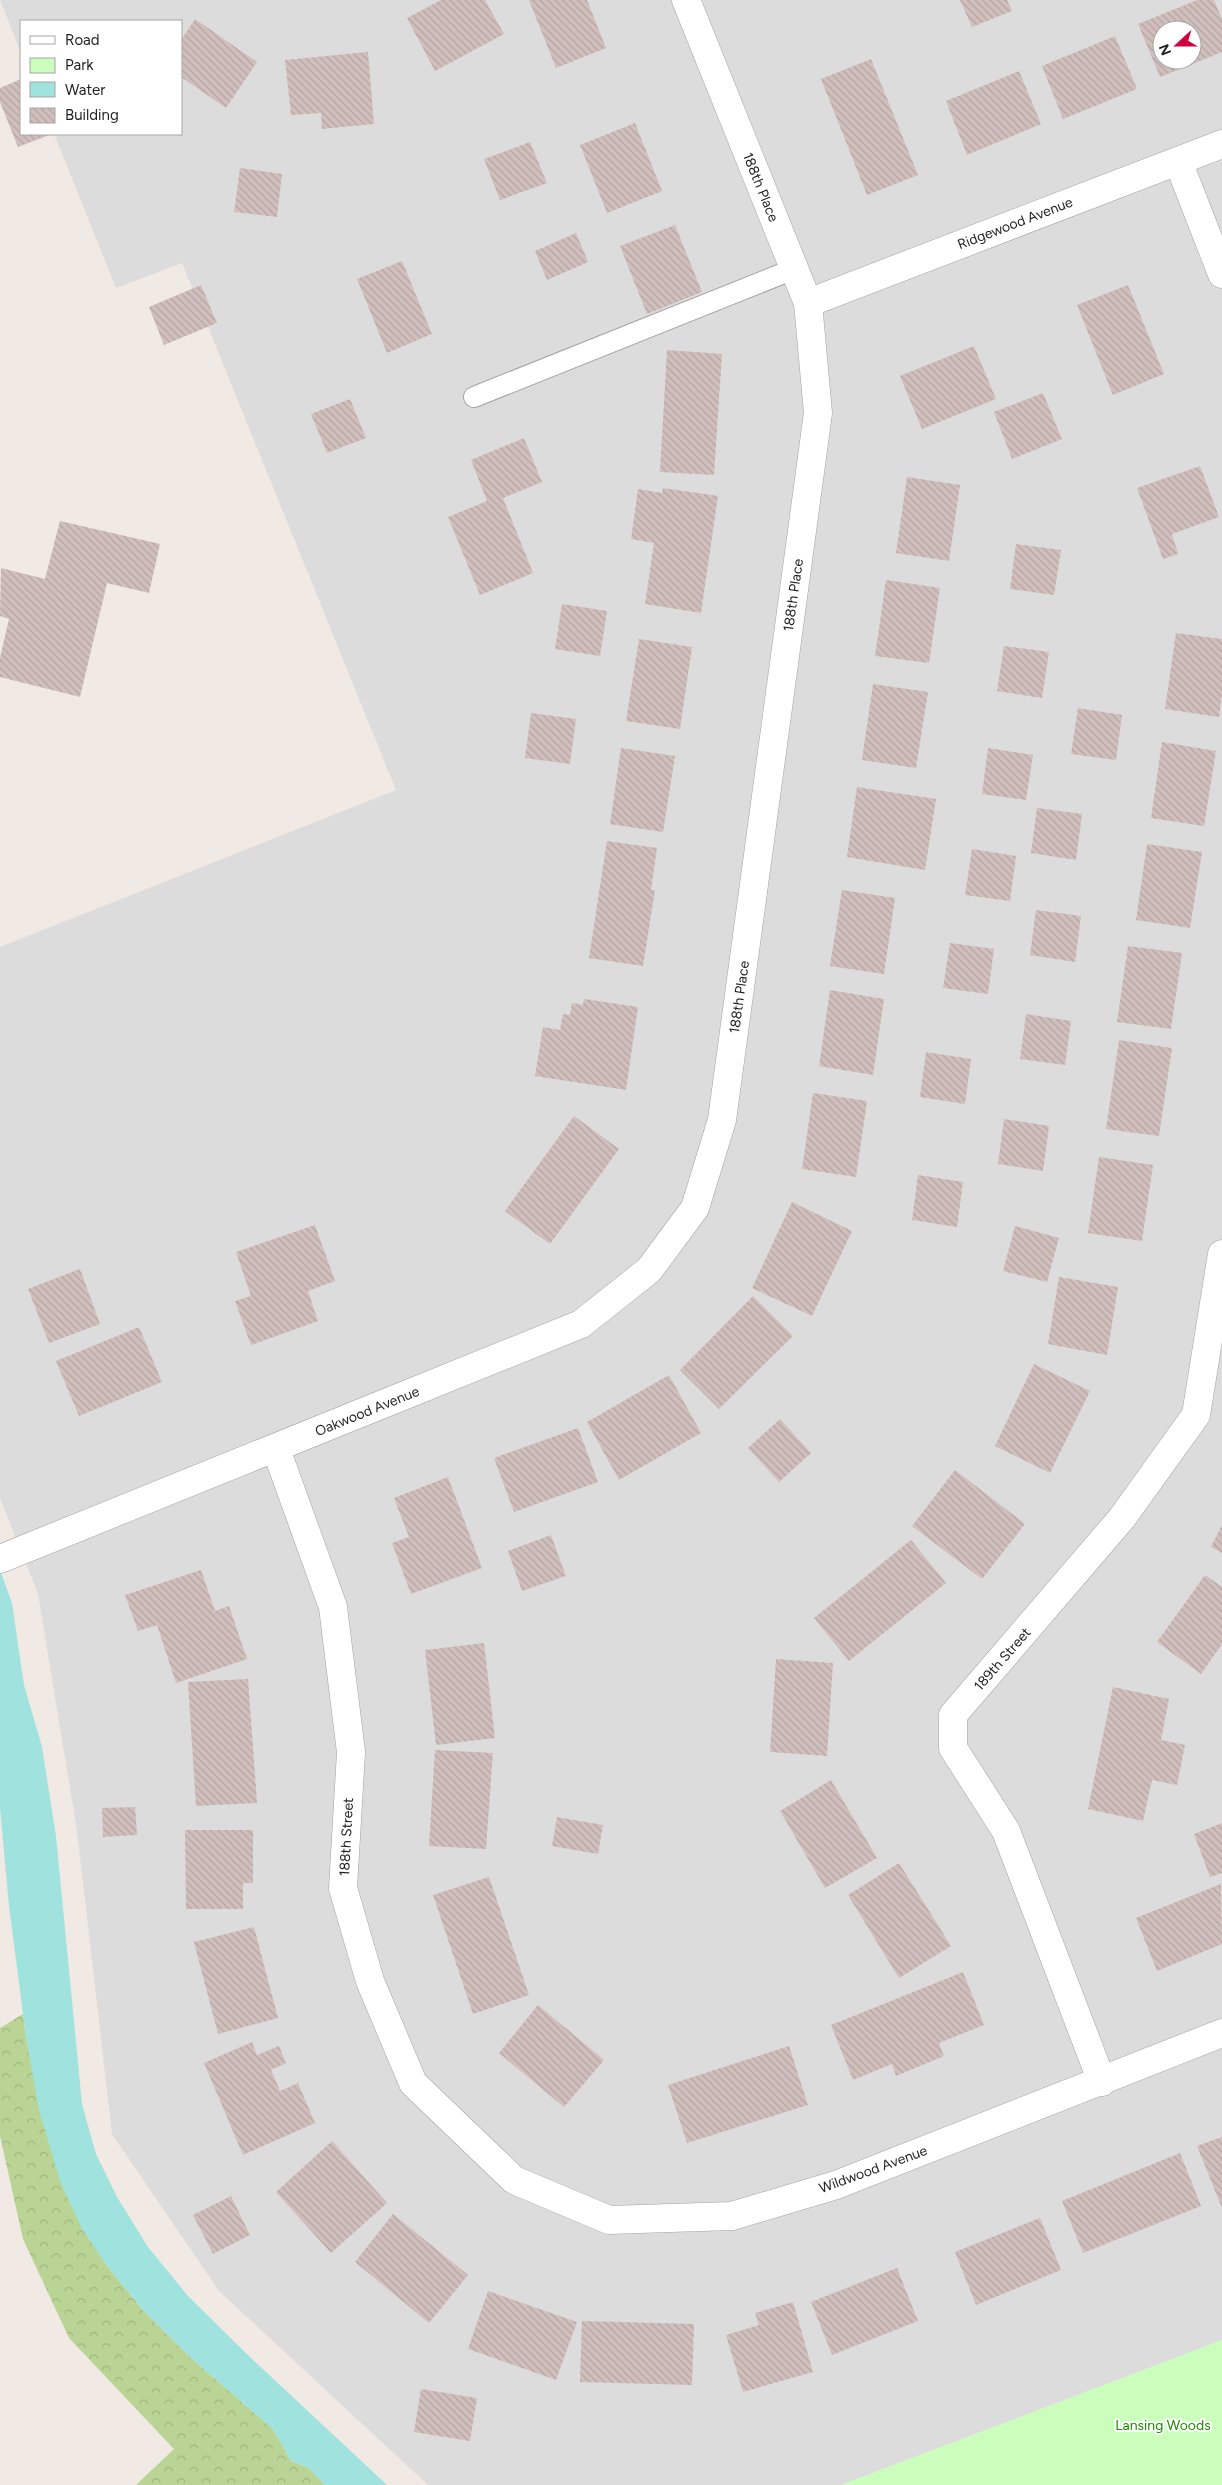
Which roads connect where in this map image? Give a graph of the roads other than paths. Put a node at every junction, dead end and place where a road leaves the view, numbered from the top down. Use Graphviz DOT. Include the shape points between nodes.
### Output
graph roads {
  1 [pos="686,0"];
  2 [pos="1222,144"];
  3 [pos="1178,161"];
  4 [pos="794,269"];
  5 [pos="1222,274"];
  6 [pos="808,303"];
  7 [pos="474,397"];
  8 [pos="695,1208"];
  9 [pos="1222,1254"];
  10 [pos="276,1449"];
  11 [pos="5,1557"];
  12 [pos="1222,2033"];
  13 [pos="1102,2082"];
  14 [pos="514,2180"];
  1 -- 4 [label="street, 188th Place"];
  2 -- 3 [label="street, Ridgewood Avenue"];
  3 -- 5 [label="street"];
  3 -- 6 [label="street, Ridgewood Avenue"];
  4 -- 6 [label="street, 188th Place"];
  4 -- 7 [label="lane"];
  6 -- 8 [label="street, 188th Place" via="818,413 722,1120"];
  8 -- 10 [label="street, Oakwood Avenue" via="649,1270 581,1324"];
  9 -- 13 [label="street, 189th Street" via="1196,1415 1122,1518 953,1715 953,1748 1006,1831"];
  10 -- 11 [label="street, Oakwood Avenue"];
  10 -- 14 [label="street, 188th Street" via="334,1607 351,1752 343,1888 370,1981 412,2082"];
  12 -- 13 [label="street, Wildwood Avenue"];
  13 -- 14 [label="street, Wildwood Avenue" via="836,2185 732,2216 609,2220"];
}
